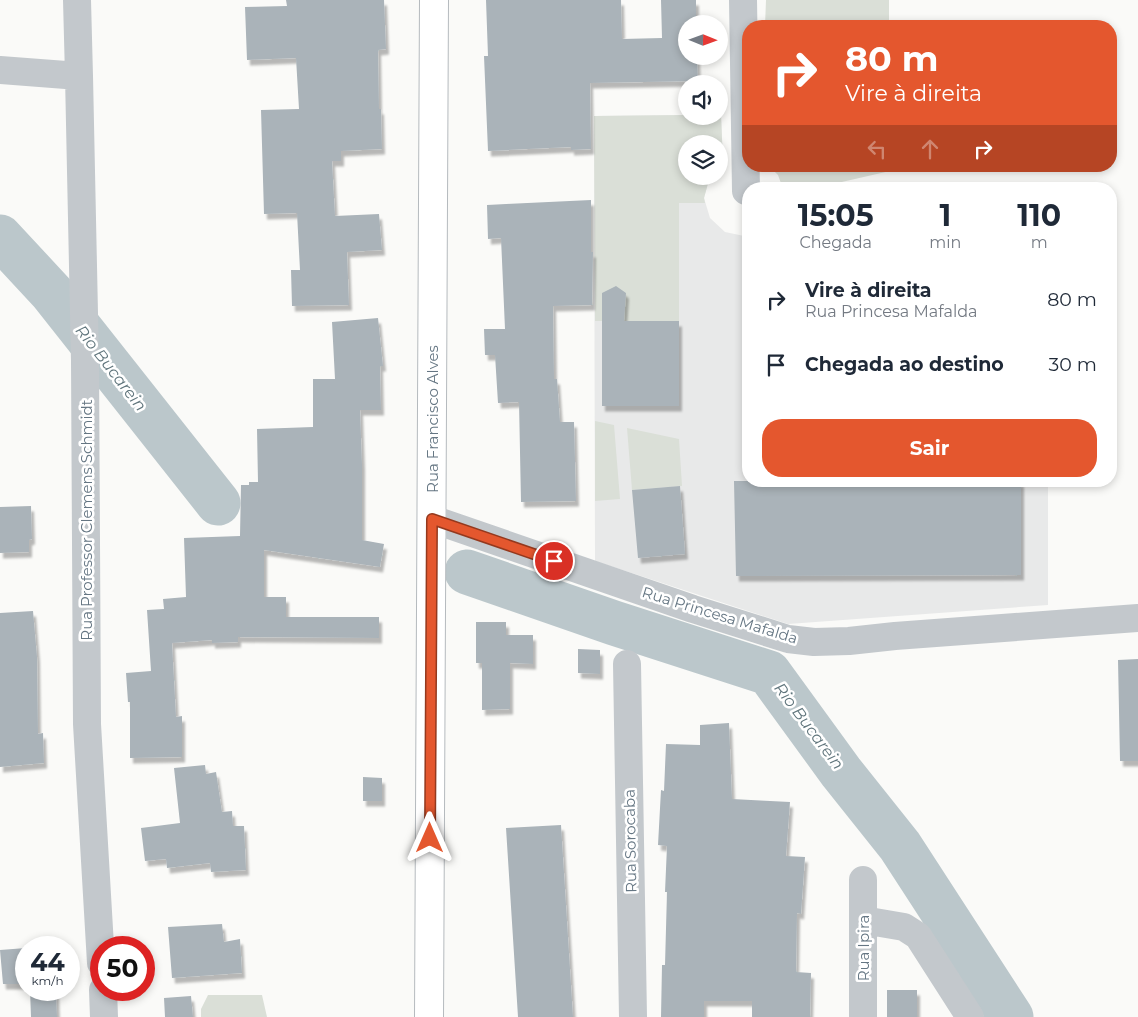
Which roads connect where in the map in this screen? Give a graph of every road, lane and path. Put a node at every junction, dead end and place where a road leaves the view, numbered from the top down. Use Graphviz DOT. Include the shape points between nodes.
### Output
graph roads {
  1 [pos="77,0"];
  2 [pos="434,0"];
  3 [pos="743,0"];
  4 [pos="743,20"];
  5 [pos="0,70"];
  6 [pos="78,76"];
  7 [pos="432,519"];
  8 [pos="1138,618"];
  9 [pos="627,664"];
  10 [pos="863,880"];
  11 [pos="863,920"];
  12 [pos="99,936"];
  13 [pos="103,1001"];
  14 [pos="104,1017"];
  15 [pos="429,1017"];
  16 [pos="632,1017"];
  17 [pos="863,1017"];
  18 [pos="970,1017"];
  1 -- 6 [label="street, Rua Professor Clemens Schmidt"];
  2 -- 7 [label="main road, Rua Francisco Alves"];
  3 -- 4 [label="street"];
  5 -- 6 [label="street"];
  6 -- 12 [label="street, Rua Professor Clemens Schmidt" via="85,361 87,724"];
  7 -- 8 [label="street, Rua Princesa Mafalda" via="788,639 849,641"];
  7 -- 15 [label="main road, Rua Francisco Alves"];
  9 -- 16 [label="street, Rua Sorocaba"];
  10 -- 11 [label="street, Rua Ipira"];
  11 -- 17 [label="street, Rua Ipira"];
  11 -- 18 [label="street" via="904,927 918,936"];
  13 -- 14 [label="street"];
}
